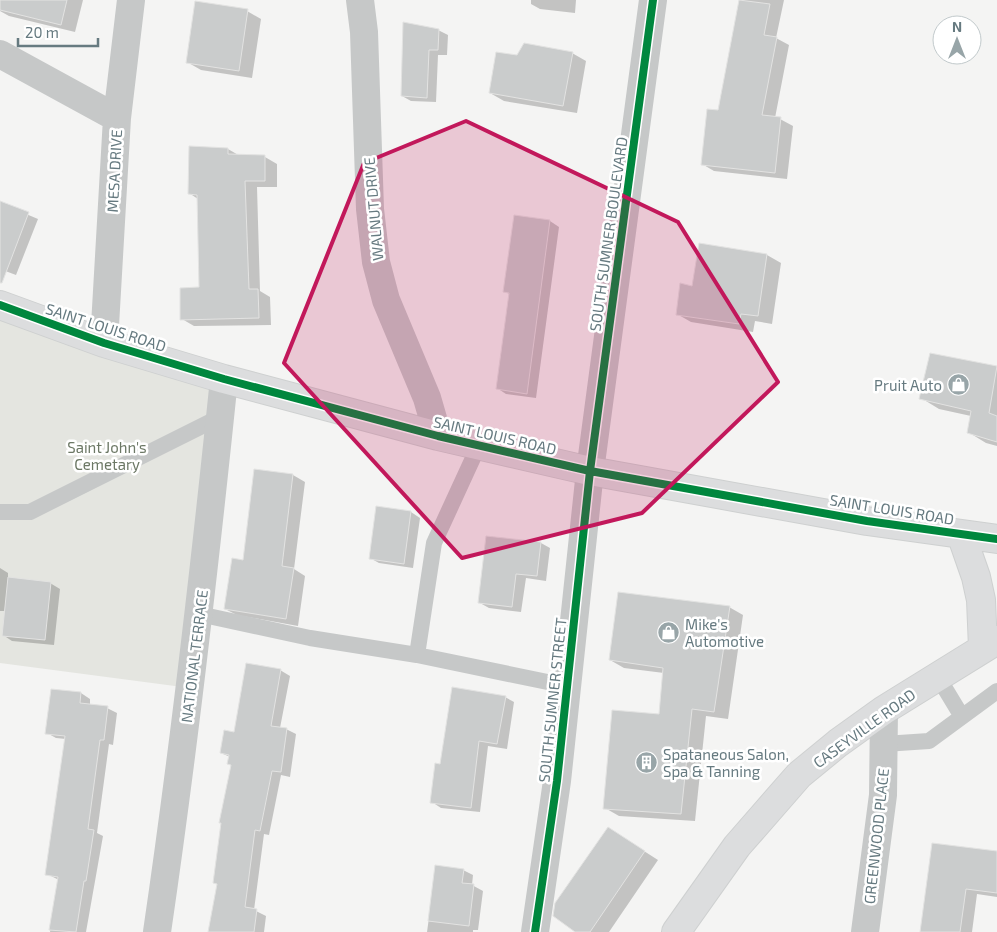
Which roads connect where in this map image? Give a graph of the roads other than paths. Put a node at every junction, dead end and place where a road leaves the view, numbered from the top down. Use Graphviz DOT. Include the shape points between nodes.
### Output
graph roads {
  1 [pos="131,0"];
  2 [pos="360,0"];
  3 [pos="653,0"];
  4 [pos="0,54"];
  5 [pos="118,118"];
  6 [pos="0,305"];
  7 [pos="104,343"];
  8 [pos="224,379"];
  9 [pos="220,417"];
  10 [pos="438,436"];
  11 [pos="479,445"];
  12 [pos="590,471"];
  13 [pos="0,512"];
  14 [pos="961,534"];
  15 [pos="997,539"];
  16 [pos="199,614"];
  17 [pos="990,644"];
  18 [pos="417,655"];
  19 [pos="938,676"];
  20 [pos="568,686"];
  21 [pos="997,690"];
  22 [pos="884,710"];
  23 [pos="961,715"];
  24 [pos="884,744"];
  25 [pos="157,932"];
  26 [pos="535,932"];
  27 [pos="676,932"];
  28 [pos="865,932"];
  1 -- 5 [label="street, MESA DRIVE"];
  2 -- 10 [label="street, WALNUT DRIVE" via="370,209 376,262 386,300 428,398"];
  3 -- 12 [label="street, SOUTH SUMNER BOULEVARD"];
  4 -- 5 [label="street"];
  5 -- 7 [label="street, MESA DRIVE"];
  6 -- 7 [label="street, SAINT LOUIS ROAD"];
  7 -- 8 [label="street, SAINT LOUIS ROAD"];
  8 -- 9 [label="street, NATIONAL TERRACE"];
  8 -- 10 [label="street, SAINT LOUIS ROAD"];
  9 -- 13 [label="lane" via="30,512"];
  9 -- 16 [label="street, NATIONAL TERRACE"];
  10 -- 11 [label="street, SAINT LOUIS ROAD"];
  11 -- 12 [label="street, SAINT LOUIS ROAD"];
  11 -- 18 [label="lane" via="434,543"];
  12 -- 14 [label="street, SAINT LOUIS ROAD" via="867,521"];
  12 -- 20 [label="street, SOUTH SUMNER STREET"];
  14 -- 15 [label="street, SAINT LOUIS ROAD"];
  14 -- 17 [label="street" via="976,577"];
  16 -- 18 [label="lane" via="310,638"];
  16 -- 25 [label="street, NATIONAL TERRACE"];
  17 -- 19 [label="street, CASEYVILLE ROAD"];
  18 -- 20 [label="lane"];
  19 -- 22 [label="street, CASEYVILLE ROAD"];
  19 -- 23 [label="lane"];
  20 -- 26 [label="street, SOUTH SUMNER STREET"];
  21 -- 23 [label="lane"];
  22 -- 24 [label="street, GREENWOOD PLACE"];
  22 -- 27 [label="street, CASEYVILLE ROAD" via="799,775 738,846"];
  23 -- 24 [label="lane" via="928,741"];
  24 -- 28 [label="street, GREENWOOD PLACE" via="883,795"];
}
